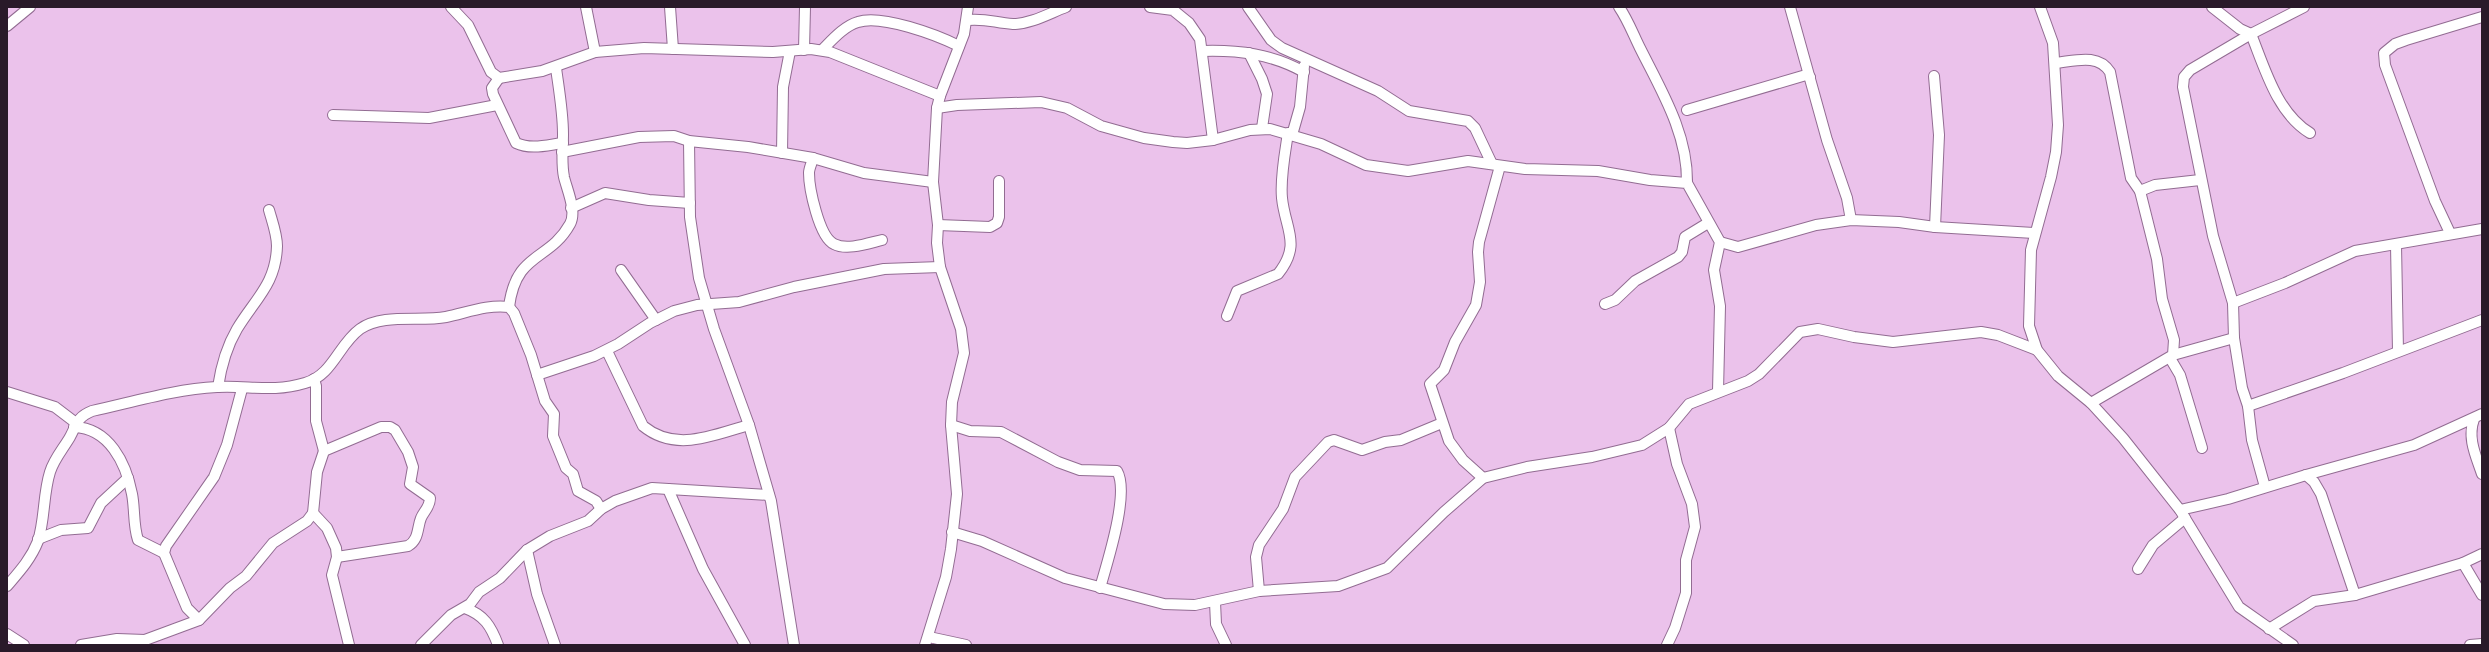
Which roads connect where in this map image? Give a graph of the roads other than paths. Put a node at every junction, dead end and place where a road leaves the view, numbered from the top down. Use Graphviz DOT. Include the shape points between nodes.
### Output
graph roads {
  1 [pos="30,7"];
  2 [pos="451,7"];
  3 [pos="586,7"];
  4 [pos="670,7"];
  5 [pos="805,7"];
  6 [pos="968,7"];
  7 [pos="1066,7"];
  8 [pos="1150,7"];
  9 [pos="1248,7"];
  10 [pos="1619,7"];
  11 [pos="1790,7"];
  12 [pos="2040,7"];
  13 [pos="2212,7"];
  14 [pos="2304,7"];
  15 [pos="1173,9"];
  16 [pos="2482,17"];
  17 [pos="967,20"];
  18 [pos="7,26"];
  19 [pos="2251,34"];
  20 [pos="959,46"];
  21 [pos="673,49"];
  22 [pos="804,50"];
  23 [pos="822,50"];
  24 [pos="790,51"];
  25 [pos="1203,51"];
  26 [pos="595,52"];
  27 [pos="1248,53"];
  28 [pos="1305,59"];
  29 [pos="2055,63"];
  30 [pos="556,68"];
  31 [pos="1304,72"];
  32 [pos="1934,76"];
  33 [pos="1810,77"];
  34 [pos="499,78"];
  35 [pos="940,96"];
  36 [pos="497,106"];
  37 [pos="937,108"];
  38 [pos="1687,110"];
  39 [pos="334,115"];
  40 [pos="1262,128"];
  41 [pos="2310,133"];
  42 [pos="1290,134"];
  43 [pos="1213,140"];
  44 [pos="689,141"];
  45 [pos="562,148"];
  46 [pos="782,153"];
  47 [pos="813,158"];
  48 [pos="1496,164"];
  49 [pos="2200,180"];
  50 [pos="933,182"];
  51 [pos="999,182"];
  52 [pos="1687,184"];
  53 [pos="2140,191"];
  54 [pos="690,203"];
  55 [pos="571,208"];
  56 [pos="269,210"];
  57 [pos="1851,220"];
  58 [pos="1708,223"];
  59 [pos="938,225"];
  60 [pos="1935,227"];
  61 [pos="2482,229"];
  62 [pos="2450,233"];
  63 [pos="2034,234"];
  64 [pos="882,240"];
  65 [pos="1720,242"];
  66 [pos="2396,245"];
  67 [pos="940,267"];
  68 [pos="621,270"];
  69 [pos="2233,302"];
  70 [pos="706,303"];
  71 [pos="1605,304"];
  72 [pos="509,307"];
  73 [pos="1227,316"];
  74 [pos="656,320"];
  75 [pos="2482,320"];
  76 [pos="2234,338"];
  77 [pos="2037,350"];
  78 [pos="607,351"];
  79 [pos="2398,351"];
  80 [pos="2172,356"];
  81 [pos="537,375"];
  82 [pos="314,379"];
  83 [pos="218,386"];
  84 [pos="242,388"];
  85 [pos="1718,391"];
  86 [pos="7,392"];
  87 [pos="2091,403"];
  88 [pos="2248,406"];
  89 [pos="2478,417"];
  90 [pos="1442,423"];
  91 [pos="75,425"];
  92 [pos="749,425"];
  93 [pos="951,425"];
  94 [pos="1669,428"];
  95 [pos="2202,448"];
  96 [pos="324,451"];
  97 [pos="2482,474"];
  98 [pos="2306,475"];
  99 [pos="128,478"];
  100 [pos="1483,478"];
  101 [pos="2265,487"];
  102 [pos="668,489"];
  103 [pos="769,495"];
  104 [pos="601,509"];
  105 [pos="313,513"];
  106 [pos="2183,514"];
  107 [pos="952,532"];
  108 [pos="38,539"];
  109 [pos="527,550"];
  110 [pos="164,553"];
  111 [pos="2482,554"];
  112 [pos="337,557"];
  113 [pos="2463,563"];
  114 [pos="2138,569"];
  115 [pos="7,586"];
  116 [pos="1100,588"];
  117 [pos="1259,591"];
  118 [pos="2355,595"];
  119 [pos="2482,595"];
  120 [pos="1215,602"];
  121 [pos="465,608"];
  122 [pos="199,620"];
  123 [pos="2269,629"];
  124 [pos="7,634"];
  125 [pos="927,641"];
  126 [pos="2482,644"];
  127 [pos="24,645"];
  128 [pos="81,645"];
  129 [pos="349,645"];
  130 [pos="421,645"];
  131 [pos="498,645"];
  132 [pos="555,645"];
  133 [pos="745,645"];
  134 [pos="794,645"];
  135 [pos="966,645"];
  136 [pos="1226,645"];
  137 [pos="1667,645"];
  138 [pos="2293,645"];
  139 [pos="2470,645"];
  1 -- 18 [label="street"];
  2 -- 34 [label="street" via="468,25 490,72"];
  3 -- 26 [label="street"];
  4 -- 21 [label="street"];
  5 -- 22 [label="street"];
  6 -- 17 [label="street"];
  7 -- 17 [label="street" via="1013,24 984,18"];
  8 -- 15 [label="street"];
  9 -- 28 [label="street" via="1270,40"];
  10 -- 52 [label="street" via="1659,81 1677,126 1685,156"];
  11 -- 33 [label="street"];
  12 -- 29 [label="street" via="2052,43"];
  13 -- 19 [label="street" via="2240,29"];
  14 -- 19 [label="street"];
  15 -- 25 [label="street" via="1189,23 1200,39"];
  16 -- 62 [label="street" via="2395,44 2384,53 2385,65"];
  17 -- 20 [label="street"];
  19 -- 41 [label="street" via="2280,103 2296,124"];
  19 -- 49 [label="street" via="2190,70 2184,77 2183,87"];
  20 -- 23 [label="street" via="933,33 886,22 863,20 851,25"];
  20 -- 35 [label="street"];
  21 -- 24 [label="street"];
  21 -- 26 [label="street" via="644,48"];
  22 -- 23 [label="street"];
  22 -- 24 [label="street"];
  23 -- 35 [label="street"];
  24 -- 46 [label="street" via="783,88"];
  25 -- 27 [label="street"];
  25 -- 43 [label="street"];
  26 -- 30 [label="street"];
  27 -- 31 [label="street" via="1279,60"];
  27 -- 40 [label="street" via="1267,94"];
  28 -- 31 [label="street"];
  28 -- 48 [label="street" via="1378,91 1409,110 1468,121 1475,128"];
  29 -- 53 [label="street" via="2090,59 2099,61 2110,72 2131,178"];
  29 -- 63 [label="street" via="2058,125 2056,152"];
  30 -- 34 [label="street"];
  30 -- 45 [label="street"];
  31 -- 42 [label="street" via="1300,107"];
  32 -- 60 [label="street" via="1939,135"];
  33 -- 38 [label="street" via="1806,75"];
  33 -- 57 [label="street" via="1827,140 1847,198"];
  34 -- 36 [label="street" via="492,88"];
  35 -- 37 [label="street"];
  36 -- 39 [label="street" via="429,118"];
  36 -- 45 [label="street" via="516,143 524,147"];
  37 -- 43 [label="street" via="1041,102 1067,108 1101,126 1144,138 1187,143"];
  37 -- 50 [label="street"];
  40 -- 42 [label="street"];
  40 -- 43 [label="street"];
  42 -- 48 [label="street" via="1321,144 1366,165 1381,168 1408,171 1430,169 1456,162"];
  42 -- 73 [label="street" via="1282,198 1292,236 1290,249 1278,274 1238,291"];
  44 -- 45 [label="street" via="674,136 639,137"];
  44 -- 46 [label="street"];
  44 -- 54 [label="street"];
  45 -- 55 [label="street" via="564,177"];
  46 -- 47 [label="street"];
  47 -- 50 [label="street" via="864,173"];
  47 -- 64 [label="street" via="809,172 812,194 817,214 831,241 840,245 857,246"];
  48 -- 52 [label="street" via="1598,171"];
  48 -- 90 [label="street" via="1479,242 1480,282 1476,305 1455,342 1444,370 1430,384"];
  49 -- 53 [label="street" via="2155,185"];
  49 -- 69 [label="street" via="2213,236"];
  50 -- 59 [label="street"];
  51 -- 59 [label="street" via="997,223 990,227"];
  52 -- 58 [label="street"];
  53 -- 80 [label="street" via="2157,259 2162,299 2174,340"];
  54 -- 55 [label="street" via="605,193"];
  54 -- 70 [label="street" via="697,266"];
  55 -- 72 [label="street" via="572,216 565,231 521,269 512,290"];
  56 -- 83 [label="street" via="277,245 274,267 268,285 233,338 220,370"];
  57 -- 60 [label="street"];
  57 -- 65 [label="street" via="1816,225 1738,247"];
  58 -- 65 [label="street"];
  58 -- 71 [label="street" via="1685,237 1682,252 1678,257 1635,281 1616,300"];
  59 -- 67 [label="street"];
  60 -- 63 [label="street"];
  61 -- 62 [label="street"];
  62 -- 66 [label="street"];
  63 -- 77 [label="street" via="2028,326"];
  65 -- 85 [label="street" via="1714,270 1720,306"];
  66 -- 69 [label="street" via="2343,255 2285,283"];
  66 -- 79 [label="street"];
  67 -- 70 [label="street" via="884,268 745,300 720,304"];
  67 -- 93 [label="street" via="956,312 964,345 952,402"];
  68 -- 74 [label="street"];
  69 -- 76 [label="street"];
  70 -- 74 [label="street"];
  70 -- 92 [label="street"];
  72 -- 81 [label="street" via="514,313"];
  72 -- 82 [label="street" via="475,310 446,317 389,320 371,324 360,329 349,339 330,367"];
  74 -- 78 [label="street"];
  75 -- 79 [label="street"];
  76 -- 80 [label="street"];
  76 -- 88 [label="street" via="2242,388"];
  77 -- 85 [label="street" via="1998,334 1981,332 1893,342 1810,329 1793,337 1759,374 1748,381"];
  77 -- 87 [label="street" via="2058,376"];
  78 -- 81 [label="street"];
  78 -- 92 [label="street" via="643,426 648,430 679,442"];
  79 -- 88 [label="street"];
  80 -- 87 [label="street"];
  80 -- 95 [label="street"];
  81 -- 104 [label="street" via="545,401 554,414 553,436 562,460 573,474 578,491 596,501"];
  82 -- 84 [label="street" via="284,388"];
  82 -- 96 [label="street" via="316,421"];
  83 -- 84 [label="street"];
  83 -- 91 [label="street" via="92,411 83,414"];
  84 -- 110 [label="street" via="227,445 214,477 166,546"];
  85 -- 94 [label="street" via="1689,404"];
  86 -- 91 [label="street" via="55,407"];
  87 -- 106 [label="street" via="2123,438"];
  88 -- 101 [label="street" via="2252,440"];
  89 -- 97 [label="street" via="2470,430"];
  89 -- 98 [label="street" via="2414,445"];
  90 -- 100 [label="street" via="1458,454"];
  90 -- 117 [label="street" via="1401,440 1385,442 1362,450 1334,440 1328,442 1295,478 1284,509 1259,545 1256,558"];
  91 -- 99 [label="street" via="92,430 108,442 123,462"];
  91 -- 108 [label="street" via="50,470"];
  92 -- 103 [label="street"];
  93 -- 107 [label="street" via="957,486"];
  93 -- 116 [label="street" via="970,431 1001,432 1058,462 1080,470 1117,471 1120,483 1118,516"];
  94 -- 100 [label="street" via="1642,445"];
  94 -- 137 [label="street" via="1677,464 1692,504 1695,527 1686,560 1686,593"];
  96 -- 105 [label="street" via="317,472"];
  96 -- 112 [label="street" via="380,427 390,427 395,430 412,459 410,484 430,498 430,504 421,518 412,544"];
  98 -- 101 [label="street"];
  98 -- 118 [label="street" via="2321,494"];
  99 -- 108 [label="street" via="101,503 88,528 61,530"];
  99 -- 110 [label="street" via="138,540"];
  100 -- 117 [label="street" via="1444,512 1394,563 1380,572 1338,586"];
  101 -- 106 [label="street"];
  102 -- 103 [label="street"];
  102 -- 104 [label="street" via="652,488"];
  102 -- 133 [label="street" via="697,558"];
  103 -- 134 [label="street"];
  104 -- 109 [label="street" via="588,521 550,536"];
  105 -- 112 [label="street" via="327,528 333,539"];
  105 -- 122 [label="street" via="297,529 273,543 239,583 230,588"];
  106 -- 114 [label="street" via="2153,545"];
  106 -- 123 [label="street" via="2239,607"];
  107 -- 116 [label="street" via="982,541 1065,578"];
  107 -- 125 [label="street" via="946,577"];
  108 -- 115 [label="street" via="26,563"];
  109 -- 121 [label="street" via="500,578 479,592"];
  109 -- 132 [label="street" via="537,594"];
  110 -- 122 [label="street" via="187,608"];
  111 -- 113 [label="street"];
  112 -- 129 [label="street" via="332,575"];
  113 -- 118 [label="street"];
  113 -- 119 [label="street"];
  116 -- 120 [label="street" via="1164,604 1195,605"];
  117 -- 120 [label="street"];
  118 -- 123 [label="street" via="2306,604"];
  120 -- 136 [label="street" via="1216,624"];
  121 -- 130 [label="street" via="451,615"];
  121 -- 131 [label="street" via="476,612 486,621"];
  122 -- 128 [label="street" via="146,640 117,639"];
  123 -- 138 [label="street"];
  124 -- 127 [label="street"];
  125 -- 135 [label="street"];
  126 -- 139 [label="street"];
}
